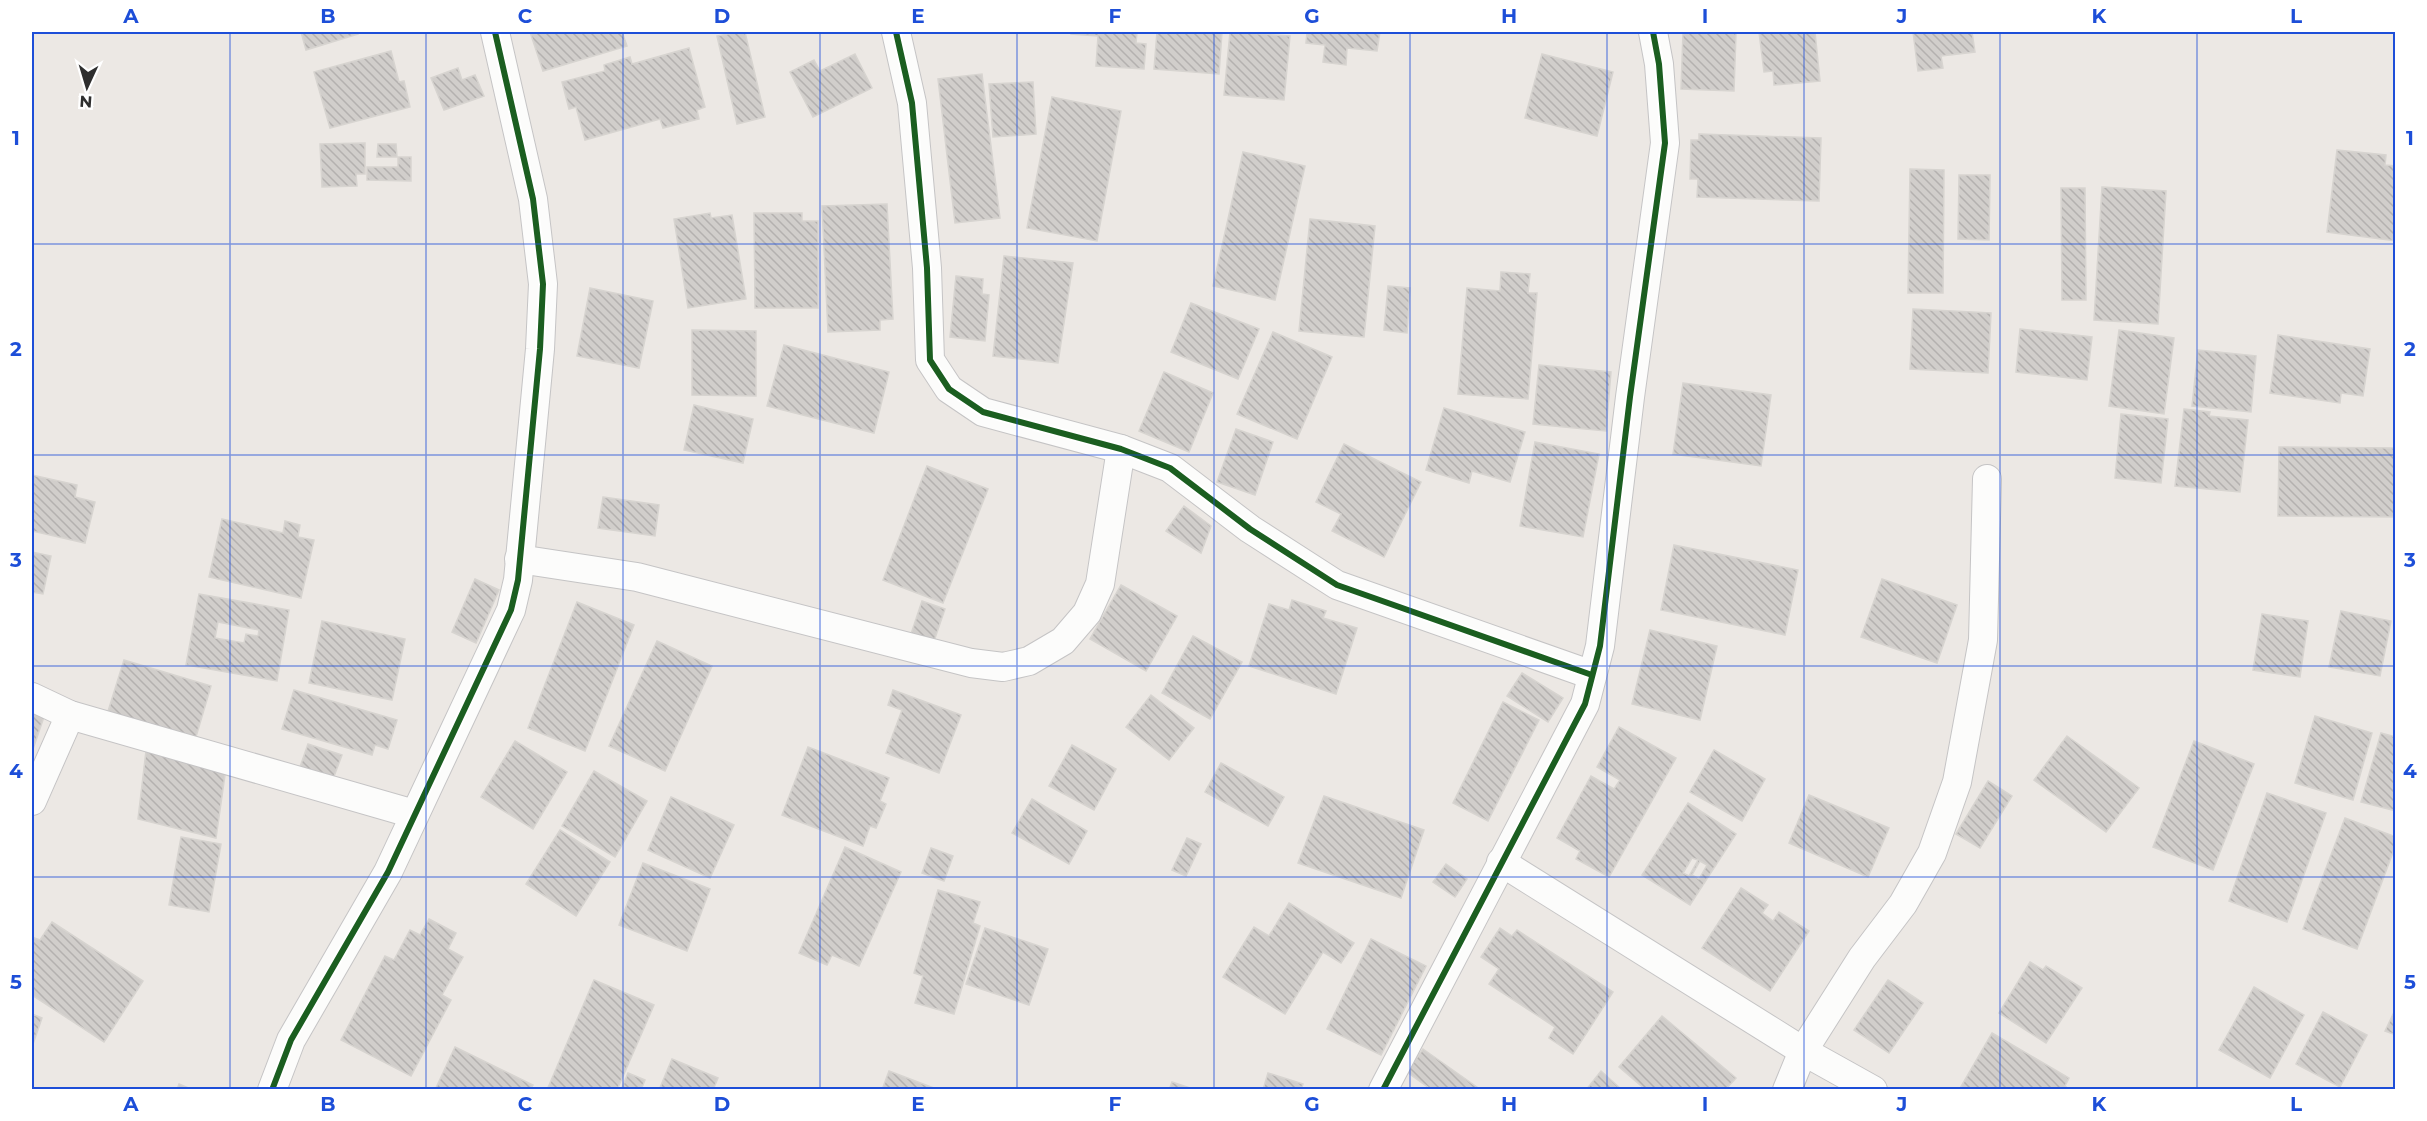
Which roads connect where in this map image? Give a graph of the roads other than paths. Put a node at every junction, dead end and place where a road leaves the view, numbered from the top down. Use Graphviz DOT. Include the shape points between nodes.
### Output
graph roads {
  1 [pos="495,32"];
  2 [pos="896,32"];
  3 [pos="1653,32"];
  4 [pos="1121,449"];
  5 [pos="1987,479"];
  6 [pos="519,559"];
  7 [pos="1592,675"];
  8 [pos="32,697"];
  9 [pos="70,715"];
  10 [pos="32,801"];
  11 [pos="414,814"];
  12 [pos="1501,862"];
  13 [pos="1803,1051"];
  14 [pos="272,1089"];
  15 [pos="1383,1089"];
  16 [pos="1787,1089"];
  17 [pos="1873,1089"];
  1 -- 6 [label="street" via="533,199 543,284"];
  2 -- 4 [label="street" via="912,103 927,268 930,360 949,389 983,412"];
  3 -- 7 [label="street" via="1665,142 1600,646"];
  4 -- 6 [label="street" via="1100,585 1088,613 1063,641 1029,661 1004,667 971,663 637,578"];
  4 -- 7 [label="street" via="1170,468 1250,529 1337,585"];
  5 -- 13 [label="street" via="1983,640 1957,782 1932,853 1909,894 1862,958"];
  6 -- 11 [label="street" via="511,610"];
  7 -- 12 [label="street" via="1585,704"];
  8 -- 9 [label="street"];
  9 -- 10 [label="street"];
  9 -- 11 [label="street"];
  11 -- 14 [label="street" via="388,872 291,1040"];
  12 -- 13 [label="street"];
  12 -- 15 [label="street"];
  13 -- 16 [label="street"];
  13 -- 17 [label="street"];
}
